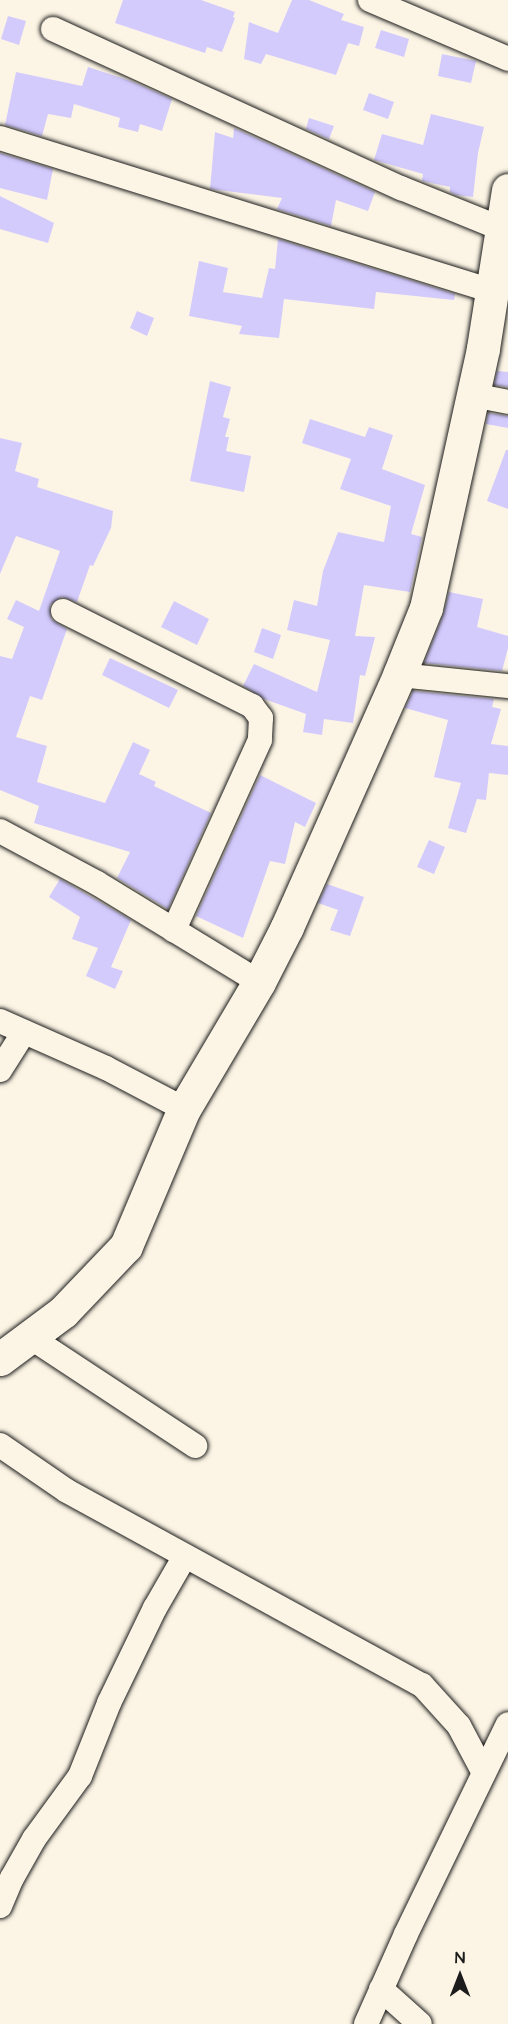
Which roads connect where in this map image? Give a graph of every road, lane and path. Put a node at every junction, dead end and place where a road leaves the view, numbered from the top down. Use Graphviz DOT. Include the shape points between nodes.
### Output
graph roads {
  1 [pos="370,0"];
  2 [pos="53,29"];
  3 [pos="508,59"];
  4 [pos="0,138"];
  5 [pos="508,190"];
  6 [pos="502,229"];
  7 [pos="496,308"];
  8 [pos="473,394"];
  9 [pos="508,402"];
  10 [pos="63,611"];
  11 [pos="399,675"];
  12 [pos="508,686"];
  13 [pos="0,831"];
  14 [pos="174,930"];
  15 [pos="259,982"];
  16 [pos="0,1021"];
  17 [pos="24,1032"];
  18 [pos="0,1070"];
  19 [pos="184,1109"];
  20 [pos="30,1336"];
  21 [pos="0,1359"];
  22 [pos="0,1445"];
  23 [pos="195,1446"];
  24 [pos="185,1556"];
  25 [pos="508,1724"];
  26 [pos="484,1773"];
  27 [pos="6,1875"];
  28 [pos="0,1906"];
  29 [pos="381,1989"];
  30 [pos="366,2024"];
  31 [pos="420,2024"];
  1 -- 3 [label="street"];
  2 -- 6 [label="street" via="401,188"];
  4 -- 7 [label="street"];
  5 -- 6 [label="street"];
  6 -- 7 [label="street"];
  7 -- 8 [label="street"];
  8 -- 9 [label="street"];
  8 -- 11 [label="street" via="426,608"];
  10 -- 14 [label="street" via="252,706 261,718 260,740"];
  11 -- 12 [label="street"];
  11 -- 15 [label="street"];
  13 -- 14 [label="street" via="97,882"];
  14 -- 15 [label="street"];
  15 -- 19 [label="street"];
  16 -- 17 [label="street"];
  17 -- 18 [label="street"];
  17 -- 19 [label="street" via="106,1068"];
  19 -- 20 [label="street" via="126,1246 63,1312"];
  20 -- 21 [label="street"];
  20 -- 23 [label="street"];
  22 -- 24 [label="street" via="67,1491"];
  24 -- 26 [label="street" via="422,1685 459,1726"];
  24 -- 27 [label="street" via="109,1703 80,1776"];
  25 -- 26 [label="street"];
  26 -- 29 [label="street"];
  27 -- 28 [label="street"];
  29 -- 30 [label="street"];
  29 -- 31 [label="street"];
}
